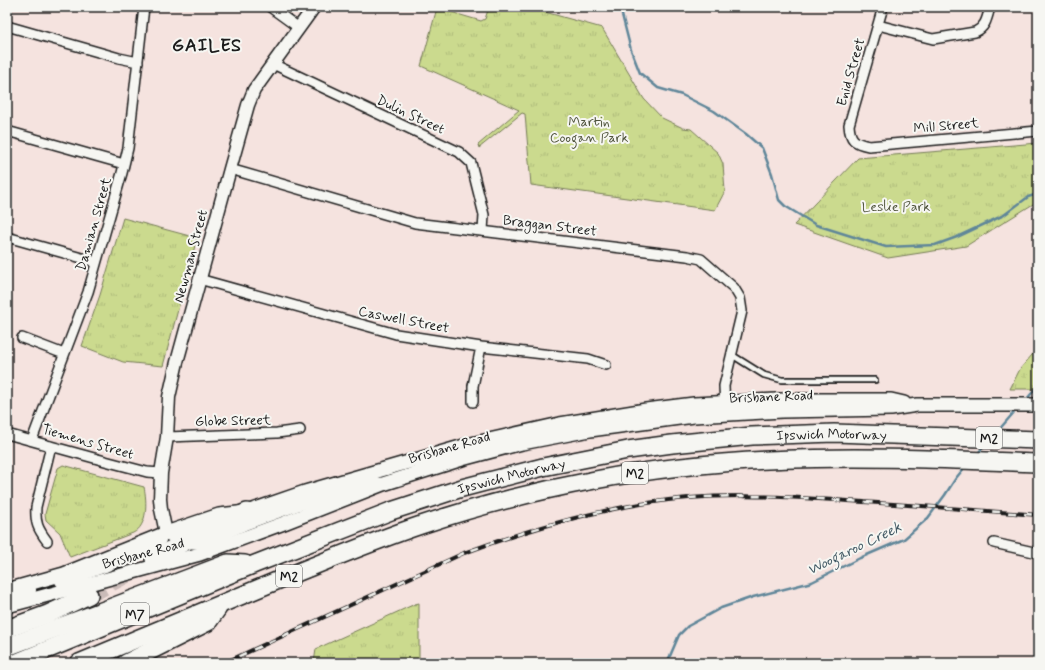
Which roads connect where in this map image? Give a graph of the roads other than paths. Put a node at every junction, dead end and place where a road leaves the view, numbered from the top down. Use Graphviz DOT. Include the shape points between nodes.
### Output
graph roads {
  1 [pos="144,7"];
  2 [pos="270,7"];
  3 [pos="314,7"];
  4 [pos="883,7"];
  5 [pos="990,7"];
  6 [pos="878,25"];
  7 [pos="7,26"];
  8 [pos="299,28"];
  9 [pos="138,62"];
  10 [pos="273,64"];
  11 [pos="7,131"];
  12 [pos="1038,131"];
  13 [pos="857,143"];
  14 [pos="124,164"];
  15 [pos="230,169"];
  16 [pos="483,231"];
  17 [pos="7,237"];
  18 [pos="96,262"];
  19 [pos="200,279"];
  20 [pos="22,338"];
  21 [pos="481,347"];
  22 [pos="64,354"];
  23 [pos="732,355"];
  24 [pos="606,365"];
  25 [pos="875,380"];
  26 [pos="473,402"];
  27 [pos="1038,405"];
  28 [pos="725,408"];
  29 [pos="300,430"];
  30 [pos="7,434"];
  31 [pos="167,436"];
  32 [pos="32,440"];
  33 [pos="1038,440"];
  34 [pos="52,446"];
  35 [pos="1030,462"];
  36 [pos="161,473"];
  37 [pos="383,484"];
  38 [pos="247,512"];
  39 [pos="166,533"];
  40 [pos="47,541"];
  41 [pos="183,542"];
  42 [pos="994,543"];
  43 [pos="1038,553"];
  44 [pos="154,559"];
  45 [pos="255,564"];
  46 [pos="7,590"];
  47 [pos="89,595"];
  48 [pos="7,598"];
  49 [pos="221,604"];
  50 [pos="7,606"];
  51 [pos="7,629"];
  52 [pos="7,647"];
  53 [pos="15,663"];
  54 [pos="79,663"];
  55 [pos="126,663"];
  1 -- 9 [label="street, Damian Street"];
  2 -- 8 [label="street"];
  3 -- 8 [label="street, Newman Street"];
  4 -- 6 [label="street, Enid Street"];
  5 -- 6 [label="street" via="981,29 940,38 933,39"];
  6 -- 13 [label="street, Enid Street" via="849,125 850,136"];
  7 -- 9 [label="street"];
  8 -- 10 [label="street, Newman Street"];
  9 -- 14 [label="street, Damian Street"];
  10 -- 15 [label="street, Newman Street" via="254,90"];
  10 -- 16 [label="street, Dulin Street" via="459,152 471,162 484,215"];
  11 -- 14 [label="street"];
  12 -- 13 [label="street, Mill Street" via="869,146"];
  14 -- 18 [label="street, Damian Street"];
  15 -- 16 [label="street, Braggan Street" via="415,223"];
  15 -- 19 [label="street, Newman Street"];
  16 -- 23 [label="street, Braggan Street" via="701,259 734,288 740,298 742,311"];
  17 -- 18 [label="street"];
  18 -- 22 [label="street, Damian Street" via="88,292"];
  19 -- 21 [label="street, Caswell Street" via="396,334"];
  19 -- 31 [label="street, Newman Street" via="177,362 170,397"];
  20 -- 22 [label="street"];
  21 -- 24 [label="street, Caswell Street" via="588,359"];
  21 -- 26 [label="street" via="473,386"];
  22 -- 32 [label="street, Damian Street"];
  23 -- 25 [label="lane" via="764,375 782,380"];
  23 -- 28 [label="street, Braggan Street" via="724,386"];
  27 -- 28 [label="main road, Brisbane Road" via="917,405 891,409"];
  28 -- 37 [label="main road, Brisbane Road" via="558,436 462,459"];
  28 -- 38 [label="main road, Brisbane Road" via="667,407 514,434 305,492"];
  29 -- 31 [label="street, Globe Street"];
  30 -- 32 [label="street, Tiemens Street"];
  31 -- 36 [label="street, Newman Street"];
  32 -- 34 [label="street, Tiemens Street"];
  33 -- 45 [label="highway, Ipswich Motorway / M2" via="834,434 752,436 616,452 543,467 430,497"];
  34 -- 36 [label="street, Tiemens Street" via="148,472"];
  34 -- 40 [label="street" via="35,518 39,530"];
  35 -- 49 [label="highway, Ipswich Motorway / M2" via="842,457 764,459 678,467 590,481 495,503 420,526"];
  36 -- 39 [label="street, Newman Street" via="161,509"];
  37 -- 41 [label="street" via="371,483 296,505 201,543"];
  37 -- 50 [label="main road, Brisbane Road" via="200,554"];
  38 -- 39 [label="main road, Brisbane Road" via="220,515"];
  38 -- 41 [label="highway"];
  39 -- 41 [label="street"];
  39 -- 46 [label="main road, Brisbane Road" via="64,574"];
  39 -- 48 [label="street" via="159,541 105,566"];
  41 -- 44 [label="highway"];
  42 -- 43 [label="street"];
  45 -- 52 [label="highway, M2" via="228,563"];
  45 -- 53 [label="highway, Ipswich Motorway / M7"];
  47 -- 51 [label="highway"];
  49 -- 54 [label="highway, Ipswich Motorway / M7"];
  49 -- 55 [label="highway" via="208,622"];
}
